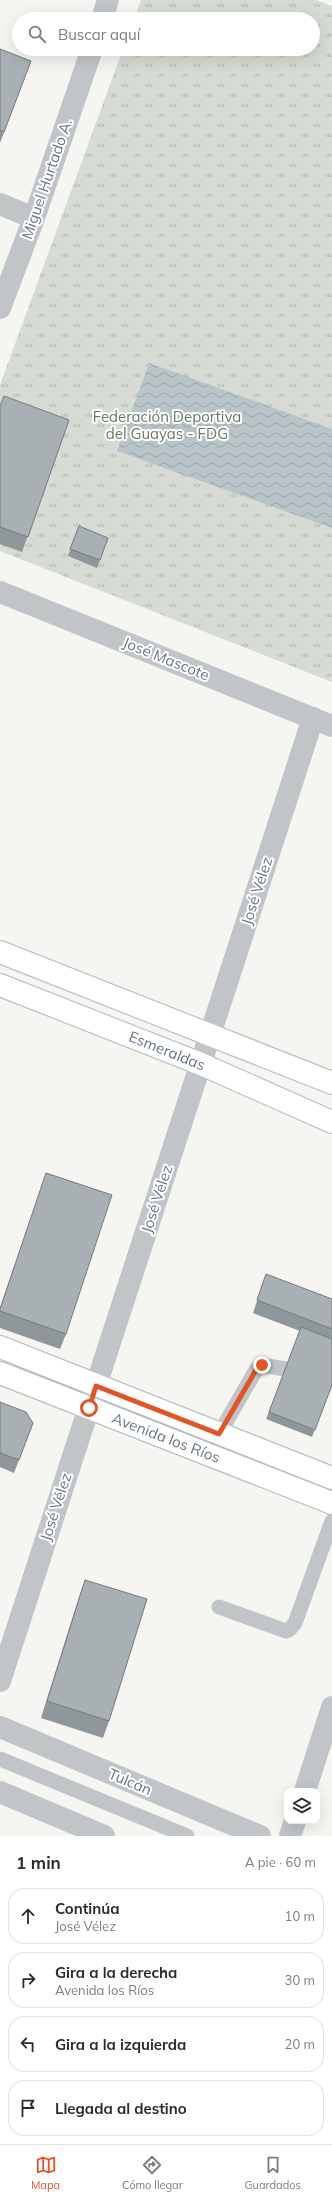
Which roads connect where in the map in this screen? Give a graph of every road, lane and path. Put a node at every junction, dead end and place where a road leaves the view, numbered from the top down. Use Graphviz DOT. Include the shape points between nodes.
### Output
graph roads {
  1 [pos="108,0"];
  2 [pos="104,12"];
  3 [pos="90,56"];
  4 [pos="0,204"];
  5 [pos="34,218"];
  6 [pos="0,308"];
  7 [pos="0,592"];
  8 [pos="322,722"];
  9 [pos="0,952"];
  10 [pos="0,985"];
  11 [pos="211,1034"];
  12 [pos="200,1064"];
  13 [pos="332,1083"];
  14 [pos="332,1122"];
  15 [pos="0,1347"];
  16 [pos="285,1369"];
  17 [pos="0,1373"];
  18 [pos="96,1386"];
  19 [pos="89,1408"];
  20 [pos="219,1434"];
  21 [pos="332,1478"];
  22 [pos="332,1503"];
  23 [pos="332,1521"];
  24 [pos="219,1607"];
  25 [pos="0,1681"];
  26 [pos="332,1707"];
  27 [pos="0,1727"];
  28 [pos="0,1759"];
  29 [pos="306,1788"];
  30 [pos="0,1792"];
  31 [pos="294,1824"];
  32 [pos="104,1836"];
  33 [pos="187,1836"];
  34 [pos="260,1836"];
  35 [pos="290,1836"];
  1 -- 2 [label="street"];
  3 -- 5 [label="street, Miguel Hurtado A."];
  4 -- 5 [label="street"];
  5 -- 6 [label="street, Miguel Hurtado A."];
  7 -- 8 [label="street, José Mascote"];
  8 -- 11 [label="street, José Vélez"];
  9 -- 11 [label="main road, Esmeraldas"];
  10 -- 12 [label="main road, Esmeraldas"];
  11 -- 12 [label="street, José Vélez"];
  11 -- 13 [label="main road, Esmeraldas"];
  12 -- 14 [label="main road, Esmeraldas"];
  12 -- 18 [label="street, José Vélez"];
  15 -- 18 [label="main road, Avenida los Ríos"];
  16 -- 20 [label="lane" via="262,1365 256,1370"];
  17 -- 19 [label="main road, Avenida los Ríos"];
  18 -- 19 [label="street, José Vélez"];
  18 -- 20 [label="main road, Avenida los Ríos"];
  19 -- 22 [label="main road, Avenida los Ríos"];
  19 -- 25 [label="street, José Vélez"];
  20 -- 21 [label="main road, Avenida los Ríos"];
  23 -- 24 [label="lane" via="295,1623 290,1629 286,1631"];
  26 -- 29 [label="street"];
  27 -- 34 [label="street, Tulcán"];
  28 -- 33 [label="lane"];
  30 -- 32 [label="street"];
  31 -- 35 [label="street"];
}
